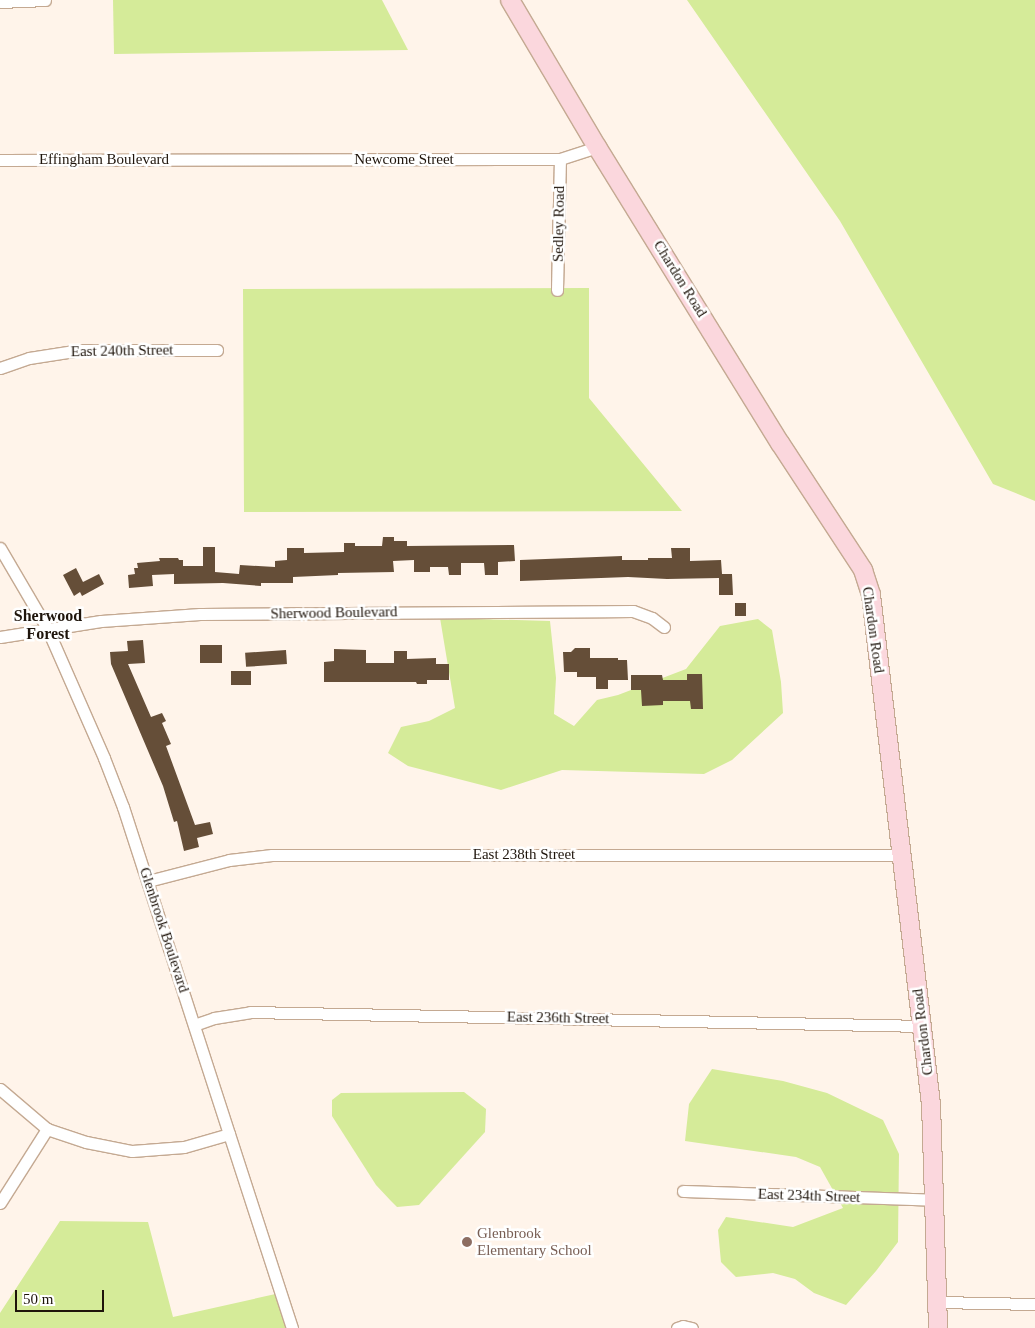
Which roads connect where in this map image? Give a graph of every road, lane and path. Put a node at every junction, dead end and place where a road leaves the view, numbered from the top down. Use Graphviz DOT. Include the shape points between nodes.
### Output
graph roads {
  1 [pos="45,0"];
  2 [pos="510,0"];
  3 [pos="0,2"];
  4 [pos="597,147"];
  5 [pos="560,159"];
  6 [pos="0,160"];
  7 [pos="209,161"];
  8 [pos="557,290"];
  9 [pos="217,350"];
  10 [pos="0,368"];
  11 [pos="0,548"];
  12 [pos="664,627"];
  13 [pos="47,628"];
  14 [pos="0,637"];
  15 [pos="902,855"];
  16 [pos="148,881"];
  17 [pos="194,1025"];
  18 [pos="922,1026"];
  19 [pos="0,1089"];
  20 [pos="47,1129"];
  21 [pos="230,1134"];
  22 [pos="683,1191"];
  23 [pos="935,1200"];
  24 [pos="0,1203"];
  25 [pos="938,1302"];
  26 [pos="1035,1304"];
  27 [pos="292,1328"];
  28 [pos="677,1328"];
  29 [pos="692,1328"];
  30 [pos="938,1328"];
  1 -- 3 [label="street"];
  2 -- 4 [label="main road, Chardon Road"];
  4 -- 5 [label="street, Newcome Street"];
  4 -- 15 [label="main road, Chardon Road" via="780,443 863,570 871,595"];
  5 -- 7 [label="street, Newcome Street"];
  5 -- 8 [label="street, Sedley Road"];
  6 -- 7 [label="street, Effingham Boulevard"];
  9 -- 10 [label="street, East 240th Street" via="80,350 29,358"];
  11 -- 13 [label="street, Glenbrook Boulevard"];
  12 -- 13 [label="street, Sherwood Boulevard" via="638,612 591,611 200,614"];
  13 -- 14 [label="street, Sherwood Boulevard"];
  13 -- 16 [label="street, Glenbrook Boulevard" via="104,758"];
  15 -- 16 [label="street, East 238th Street" via="272,855 229,860"];
  15 -- 18 [label="main road, Chardon Road"];
  16 -- 17 [label="street, Glenbrook Boulevard"];
  17 -- 18 [label="street, East 236th Street" via="250,1012"];
  17 -- 21 [label="street, Glenbrook Boulevard"];
  18 -- 23 [label="main road, Chardon Road" via="931,1104"];
  19 -- 20 [label="street"];
  20 -- 21 [label="street" via="86,1142 132,1151 184,1147"];
  20 -- 24 [label="street"];
  21 -- 27 [label="street, Glenbrook Boulevard"];
  22 -- 23 [label="street, East 234th Street"];
  23 -- 25 [label="main road, Chardon Road"];
  25 -- 26 [label="street"];
  25 -- 30 [label="main road, Chardon Road"];
  28 -- 29 [label="street"];
}
